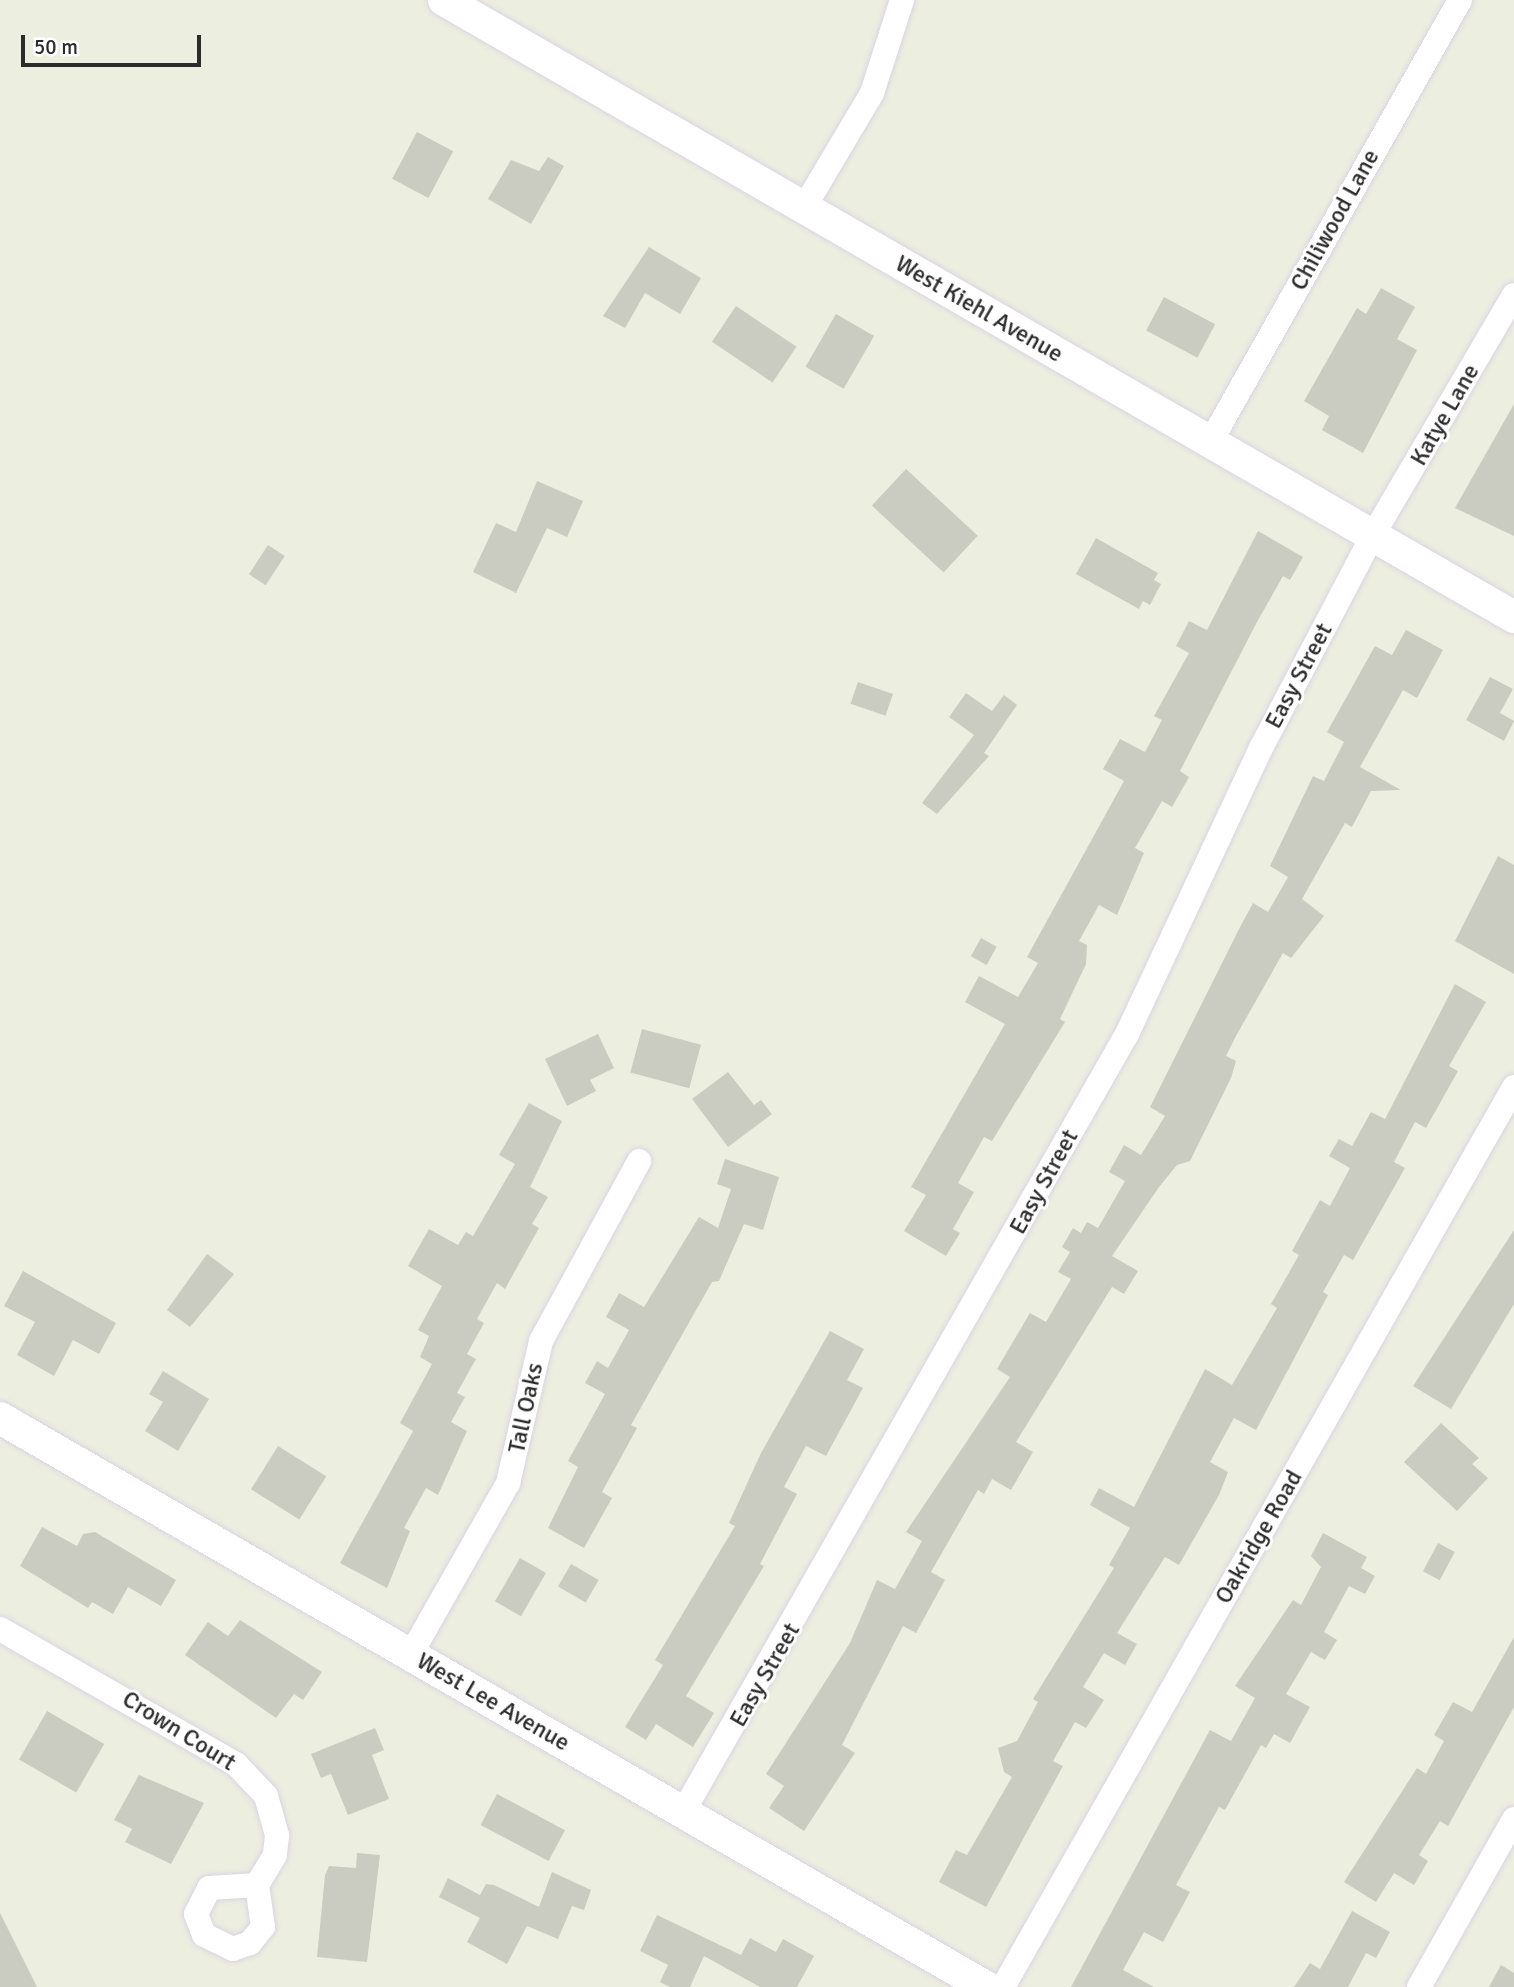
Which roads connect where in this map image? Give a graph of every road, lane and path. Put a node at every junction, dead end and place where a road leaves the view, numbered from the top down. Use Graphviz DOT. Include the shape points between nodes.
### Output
graph roads {
  1 [pos="902,0"];
  2 [pos="1460,0"];
  3 [pos="461,4"];
  4 [pos="805,206"];
  5 [pos="1514,295"];
  6 [pos="1211,442"];
  7 [pos="1373,535"];
  8 [pos="1514,617"];
  9 [pos="1514,1087"];
  10 [pos="639,1161"];
  11 [pos="0,1418"];
  12 [pos="0,1629"];
  13 [pos="411,1654"];
  14 [pos="683,1812"];
  15 [pos="1514,1819"];
  16 [pos="257,1885"];
  17 [pos="986,1987"];
  18 [pos="1003,1987"];
  19 [pos="1419,1987"];
  1 -- 4 [label="street" via="872,93"];
  2 -- 6 [label="street, Chiliwood Lane"];
  3 -- 4 [label="street, West Kiehl Avenue"];
  4 -- 6 [label="street, West Kiehl Avenue"];
  5 -- 7 [label="street, Katye Lane"];
  6 -- 7 [label="street, West Kiehl Avenue"];
  7 -- 8 [label="street, West Kiehl Avenue"];
  7 -- 14 [label="street, Easy Street" via="1261,748 1127,1034"];
  9 -- 18 [label="street, Oakridge Road"];
  10 -- 13 [label="street, Tall Oaks" via="541,1341 508,1483"];
  11 -- 13 [label="street, West Lee Avenue"];
  12 -- 16 [label="street, Crown Court" via="154,1713 256,1782 277,1835 275,1855"];
  13 -- 14 [label="street, West Lee Avenue"];
  14 -- 17 [label="street, West Lee Avenue"];
  15 -- 19 [label="street"];
}
